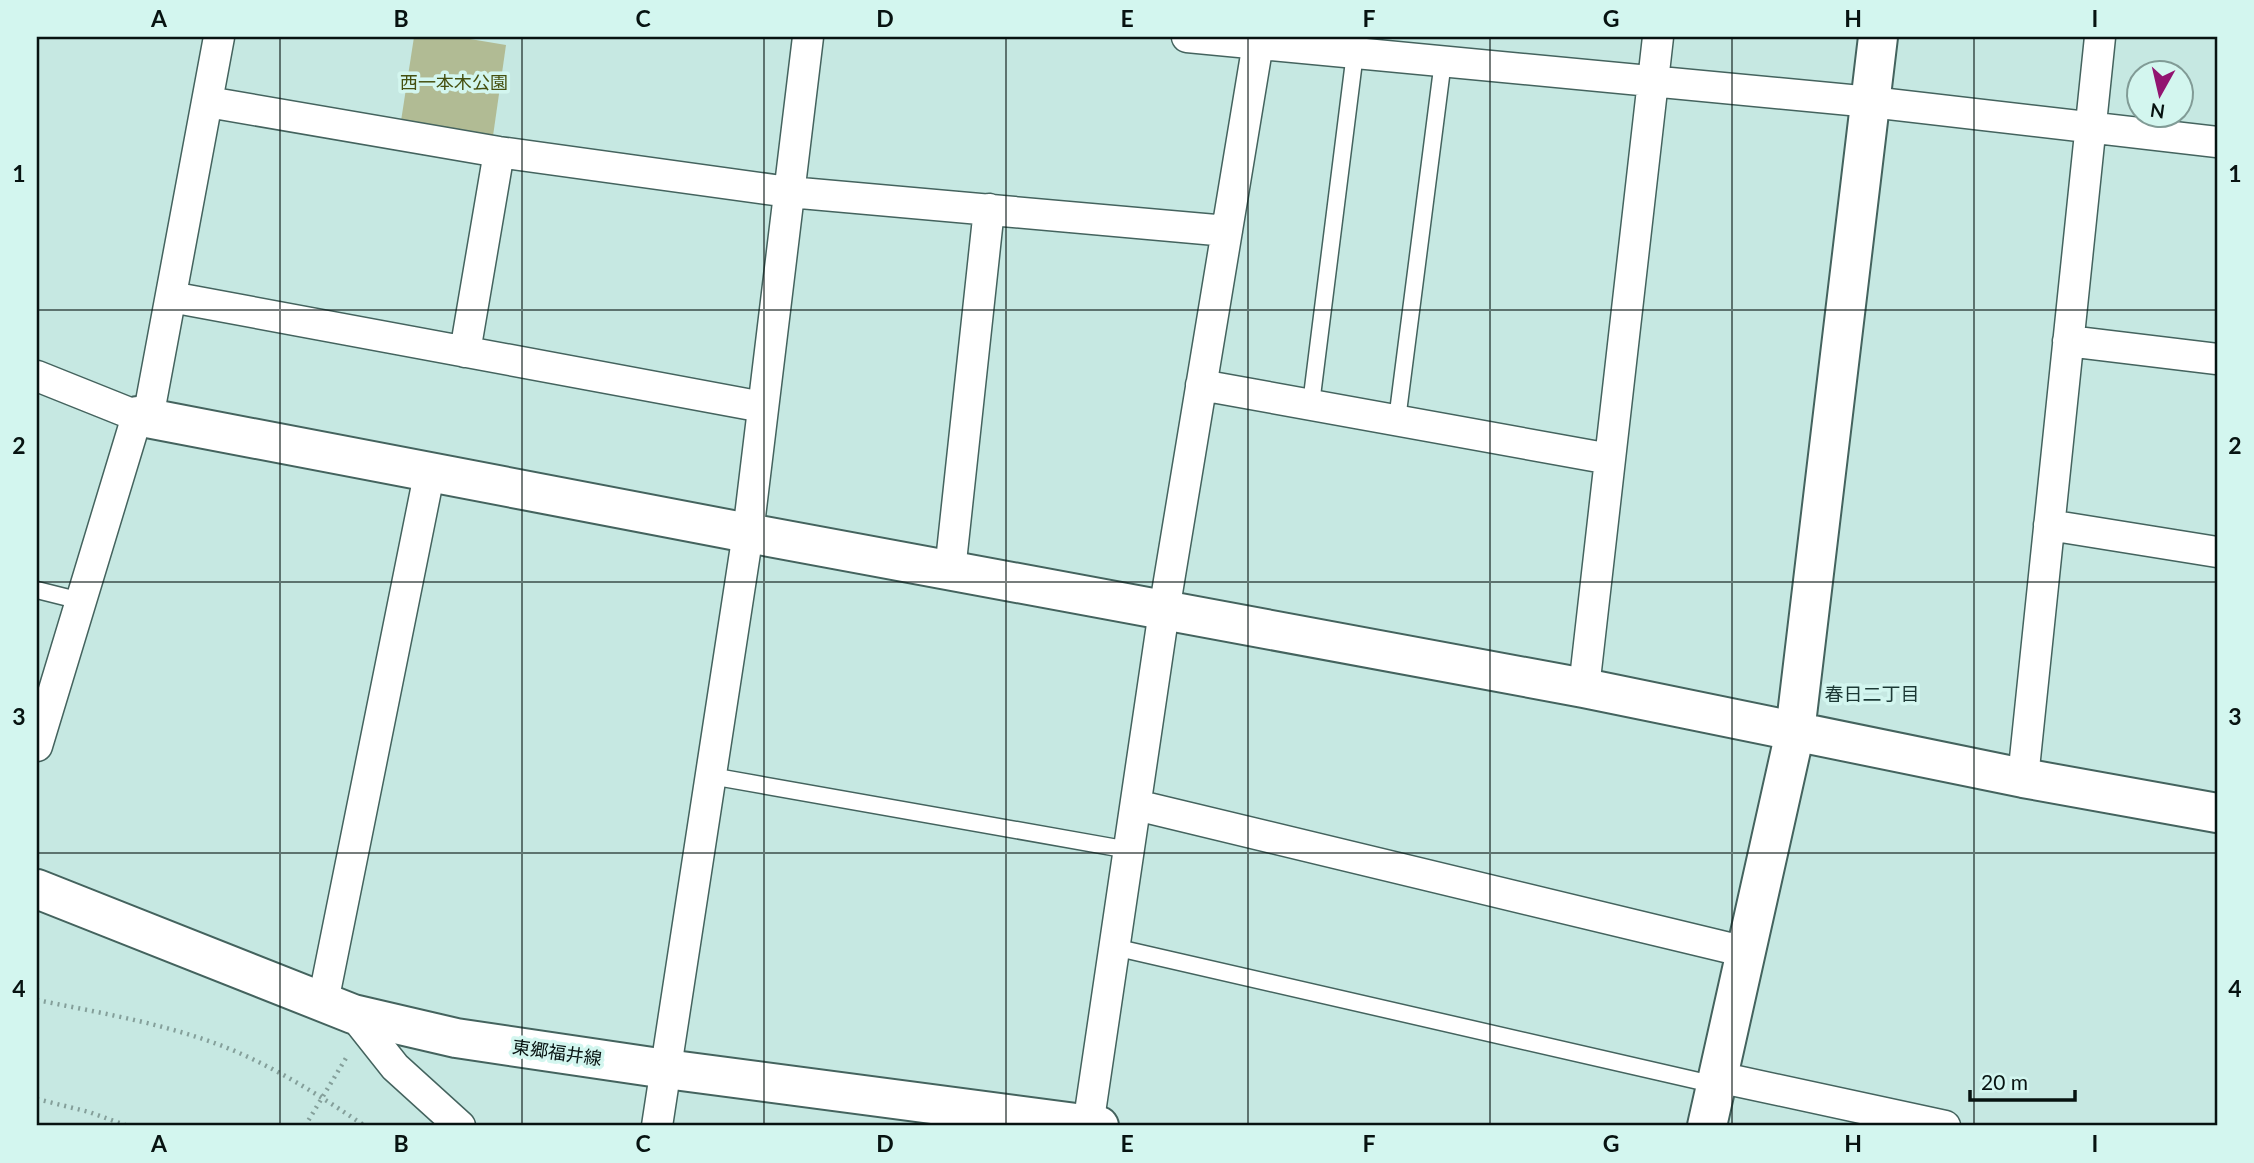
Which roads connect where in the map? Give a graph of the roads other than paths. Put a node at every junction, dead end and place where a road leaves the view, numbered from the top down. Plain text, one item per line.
1 (219, 37) edge
2 (808, 37) edge
3 (1187, 37) edge
4 (1658, 37) edge
5 (1878, 37) edge
6 (2100, 37) edge
7 (1258, 40) edge
8 (1355, 52) junction
9 (1443, 61) junction
10 (1653, 82) junction
11 (208, 102) junction
12 (1871, 102) junction
13 (2090, 128) junction
14 (2217, 142) edge
15 (499, 152) junction
16 (789, 191) junction
17 (989, 209) junction
18 (1227, 231) junction
19 (171, 297) junction
20 (2068, 341) junction
21 (465, 352) junction
22 (2217, 359) edge
23 (37, 376) edge
24 (1201, 385) junction
25 (1311, 404) junction
26 (763, 408) junction
27 (143, 417) junction
28 (1397, 420) junction
29 (1610, 459) junction
30 (430, 470) junction
31 (2049, 525) junction
32 (748, 533) junction
33 (2217, 552) edge
34 (950, 571) junction
35 (37, 590) edge
36 (81, 601) junction
37 (1164, 611) junction
38 (1584, 688) junction
39 (1795, 733) junction
40 (37, 746) edge
41 (711, 776) junction
42 (2023, 778) junction
43 (1136, 804) junction
44 (2217, 813) edge
45 (1129, 850) junction
46 (37, 889) edge
47 (1114, 947) junction
48 (1746, 952) junction
49 (338, 1008) junction
50 (666, 1069) junction
51 (1717, 1081) junction
52 (1092, 1125) edge
53 (460, 1126) edge
54 (657, 1126) edge
55 (1707, 1126) edge
56 (1945, 1126) edge

1 - 11 street
2 - 16 street
3 - 7 street
4 - 10 street
5 - 12 street
6 - 13 street
7 - 8 street
7 - 18 street
8 - 9 street
8 - 25 lane
9 - 10 street
9 - 28 lane
10 - 12 street
10 - 29 street
11 - 15 street
11 - 19 street
12 - 13 street
12 - 39 street
13 - 14 street
13 - 20 street
15 - 16 street
15 - 21 street
16 - 17 street
16 - 26 street
17 - 18 street
17 - 34 street
18 - 24 street
19 - 21 street
19 - 27 street
20 - 22 street
20 - 31 street
21 - 26 street
23 - 27 street
24 - 25 street
24 - 37 street
25 - 28 street
26 - 32 street
27 - 30 street
27 - 36 street
28 - 29 street
29 - 38 street
30 - 32 street
30 - 49 street
31 - 33 street
31 - 42 street
32 - 34 street
32 - 41 street
34 - 37 street
35 - 36 lane
36 - 40 street
37 - 38 street
37 - 43 street
38 - 39 street
39 - 42 street
39 - 48 street
41 - 45 lane
41 - 50 street
42 - 44 street
43 - 45 street
43 - 48 street
45 - 47 street
46 - 49 street, 東郷福井線
47 - 51 lane
47 - 52 street
48 - 51 street
49 - 50 street, 東郷福井線
49 - 53 street
50 - 52 street, 東郷福井線
50 - 54 street
51 - 55 street
51 - 56 street

